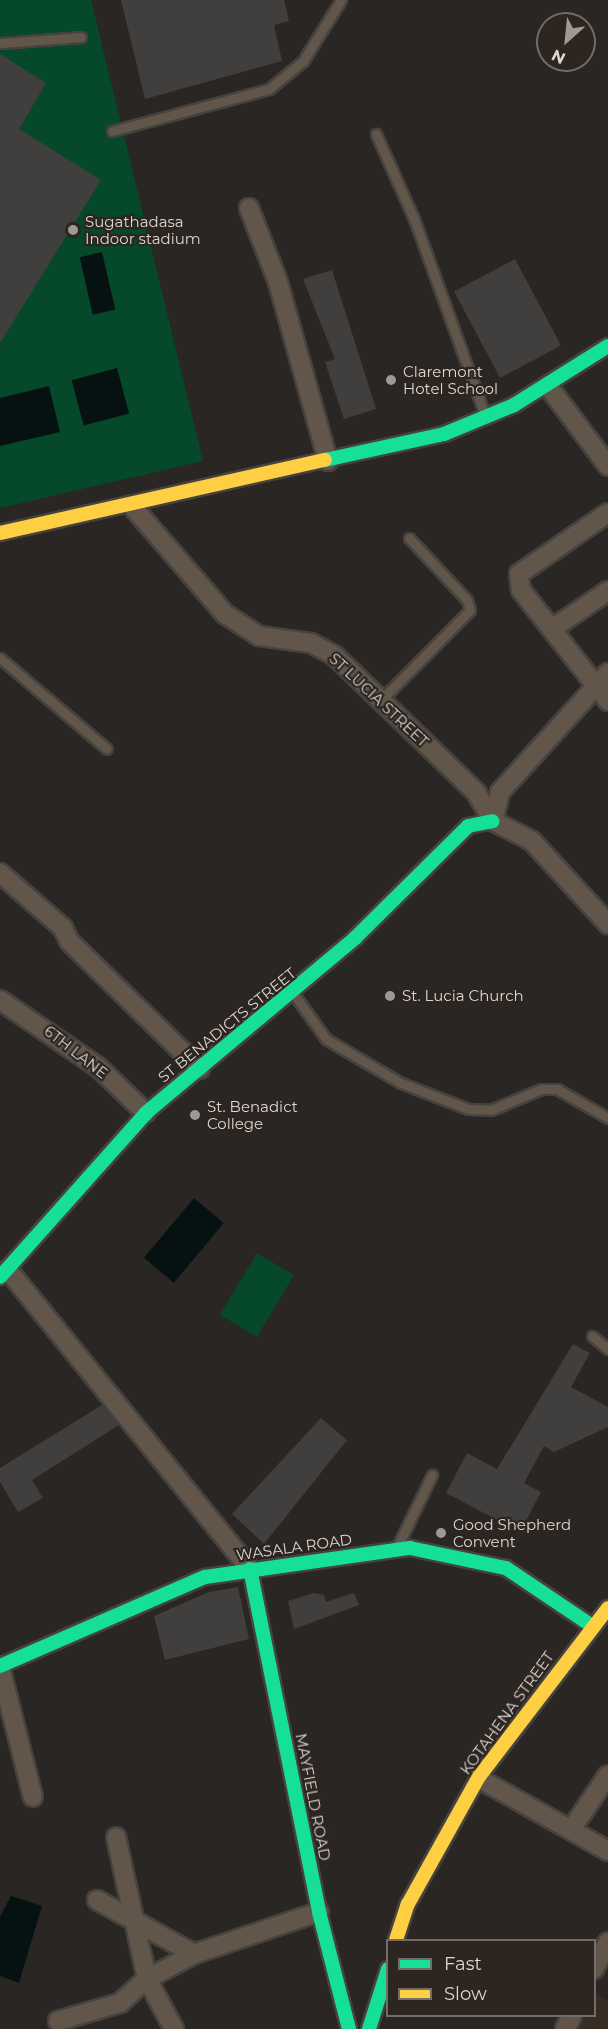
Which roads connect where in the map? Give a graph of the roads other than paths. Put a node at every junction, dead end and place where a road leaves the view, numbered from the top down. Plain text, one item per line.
1 (341, 0) edge
2 (81, 38) dead end
3 (0, 44) edge
4 (112, 130) dead end
5 (376, 134) dead end
6 (249, 208) dead end
7 (608, 346) edge
8 (548, 386) junction
9 (486, 417) junction
10 (328, 461) junction
11 (608, 466) edge
12 (132, 506) junction
13 (608, 513) edge
14 (0, 532) edge
15 (410, 538) dead end
16 (608, 591) edge
17 (552, 629) junction
18 (0, 658) edge
19 (601, 678) edge
20 (380, 700) junction
21 (608, 701) edge
22 (107, 749) dead end
23 (493, 821) junction
24 (0, 873) edge
25 (608, 924) edge
26 (293, 993) junction
27 (0, 1000) edge
28 (200, 1069) junction
29 (146, 1113) junction
30 (608, 1118) edge
31 (4, 1273) edge
32 (592, 1336) dead end
33 (608, 1349) edge
34 (432, 1475) dead end
35 (396, 1550) junction
36 (250, 1569) junction
37 (608, 1608) edge
38 (592, 1626) junction
39 (0, 1666) edge
40 (608, 1776) edge
41 (478, 1778) junction
42 (33, 1797) dead end
43 (571, 1830) junction
44 (116, 1837) dead end
45 (608, 1851) edge
46 (97, 1900) dead end
47 (319, 1912) junction
48 (135, 1918) junction
49 (397, 1939) edge
50 (608, 1942) edge
51 (194, 1954) junction
52 (596, 1966) edge
53 (386, 1972) edge
54 (147, 1979) junction
55 (58, 2021) dead end
56 (174, 2029) edge
57 (349, 2029) edge
58 (369, 2029) edge

1 - 4 lane
2 - 3 lane
5 - 9 lane
6 - 10 street
7 - 8 street
8 - 9 street
8 - 11 street
9 - 10 street
10 - 12 street
12 - 14 street
12 - 20 street, ST LUCIA STREET
13 - 17 street
15 - 20 lane
16 - 17 street
17 - 19 street
18 - 22 lane
19 - 21 street
19 - 23 street
20 - 23 street, ST LUCIA STREET
23 - 25 street
23 - 26 street, ST BENADICTS STREET
24 - 28 street
26 - 28 street, ST BENADICTS STREET
26 - 30 lane
27 - 29 street, 6TH LANE
28 - 29 street, ST BENADICTS STREET
29 - 31 street, ST BENADICTS STREET
31 - 36 street
32 - 33 lane
34 - 35 lane
35 - 36 street, WASALA ROAD
35 - 38 street, WASALA ROAD
36 - 39 street, WASALA ROAD
36 - 47 street, MAYFIELD ROAD
37 - 38 street, KOTAHENA STREET
38 - 41 street, KOTAHENA STREET
39 - 42 street
40 - 43 street
41 - 43 street
41 - 49 street, KOTAHENA STREET
43 - 45 street
44 - 48 street
46 - 48 street
47 - 51 street
47 - 57 street, MAYFIELD ROAD
48 - 51 street
48 - 54 street
50 - 52 street
51 - 54 street
53 - 58 street
54 - 55 street
54 - 56 street

